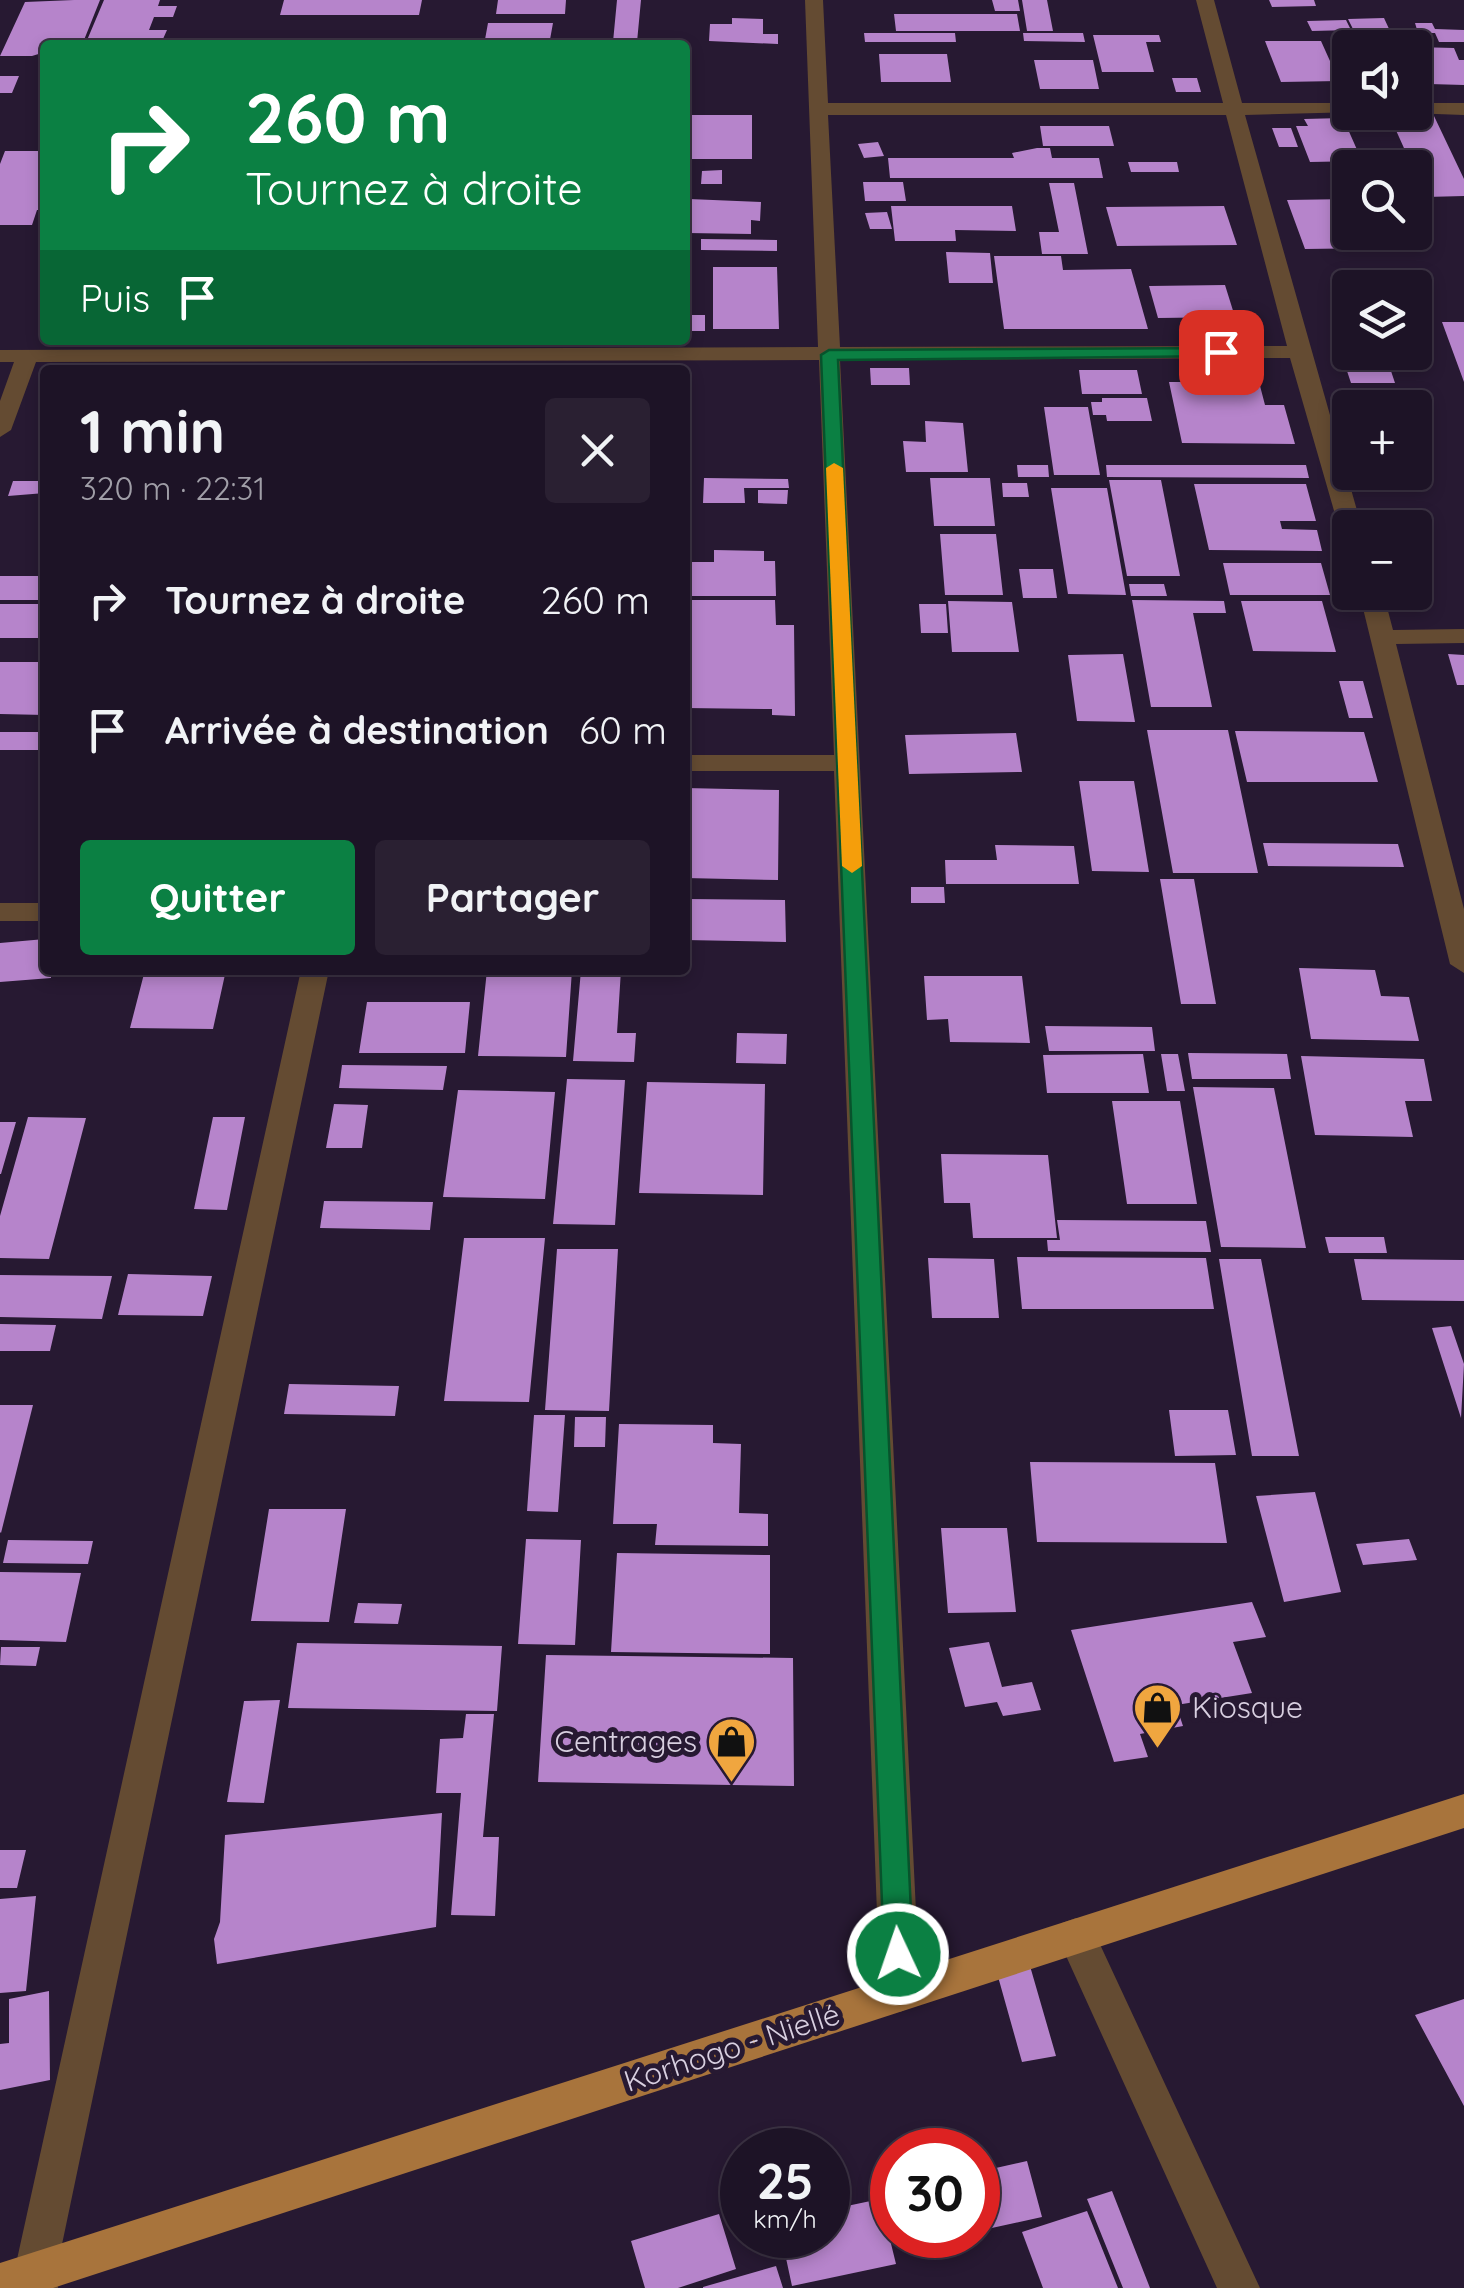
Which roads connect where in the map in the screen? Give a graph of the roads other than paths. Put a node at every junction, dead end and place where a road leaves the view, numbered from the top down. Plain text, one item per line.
1 (814, 0) edge
2 (1205, 0) edge
3 (1234, 108) junction
4 (1332, 108) edge
5 (1432, 108) edge
6 (1464, 108) edge
7 (816, 109) junction
8 (1299, 352) junction
9 (829, 355) junction
10 (0, 356) edge
11 (28, 356) junction
12 (421, 364) edge
13 (0, 430) edge
14 (1346, 510) edge
15 (1376, 610) edge
16 (1464, 636) edge
17 (1384, 637) junction
18 (690, 763) edge
19 (847, 763) junction
20 (0, 912) edge
21 (40, 912) edge
22 (1464, 964) edge
23 (315, 975) edge
24 (1464, 1812) edge
25 (1076, 1936) junction
26 (900, 1993) junction
27 (24, 2282) edge
28 (1238, 2288) edge

1 - 7 street
2 - 3 street
3 - 4 street
3 - 7 street
3 - 8 street
5 - 6 street
7 - 9 street
8 - 9 street
8 - 14 street
9 - 12 street
9 - 19 street
10 - 11 street
11 - 12 street
11 - 13 street
15 - 17 street
16 - 17 street
17 - 22 street
18 - 19 street
19 - 26 street
20 - 21 street
23 - 27 street
24 - 25 main road, Korhogo - Niellé
25 - 26 main road, Korhogo - Niellé
25 - 28 street
26 - 27 main road, Korhogo - Niellé

